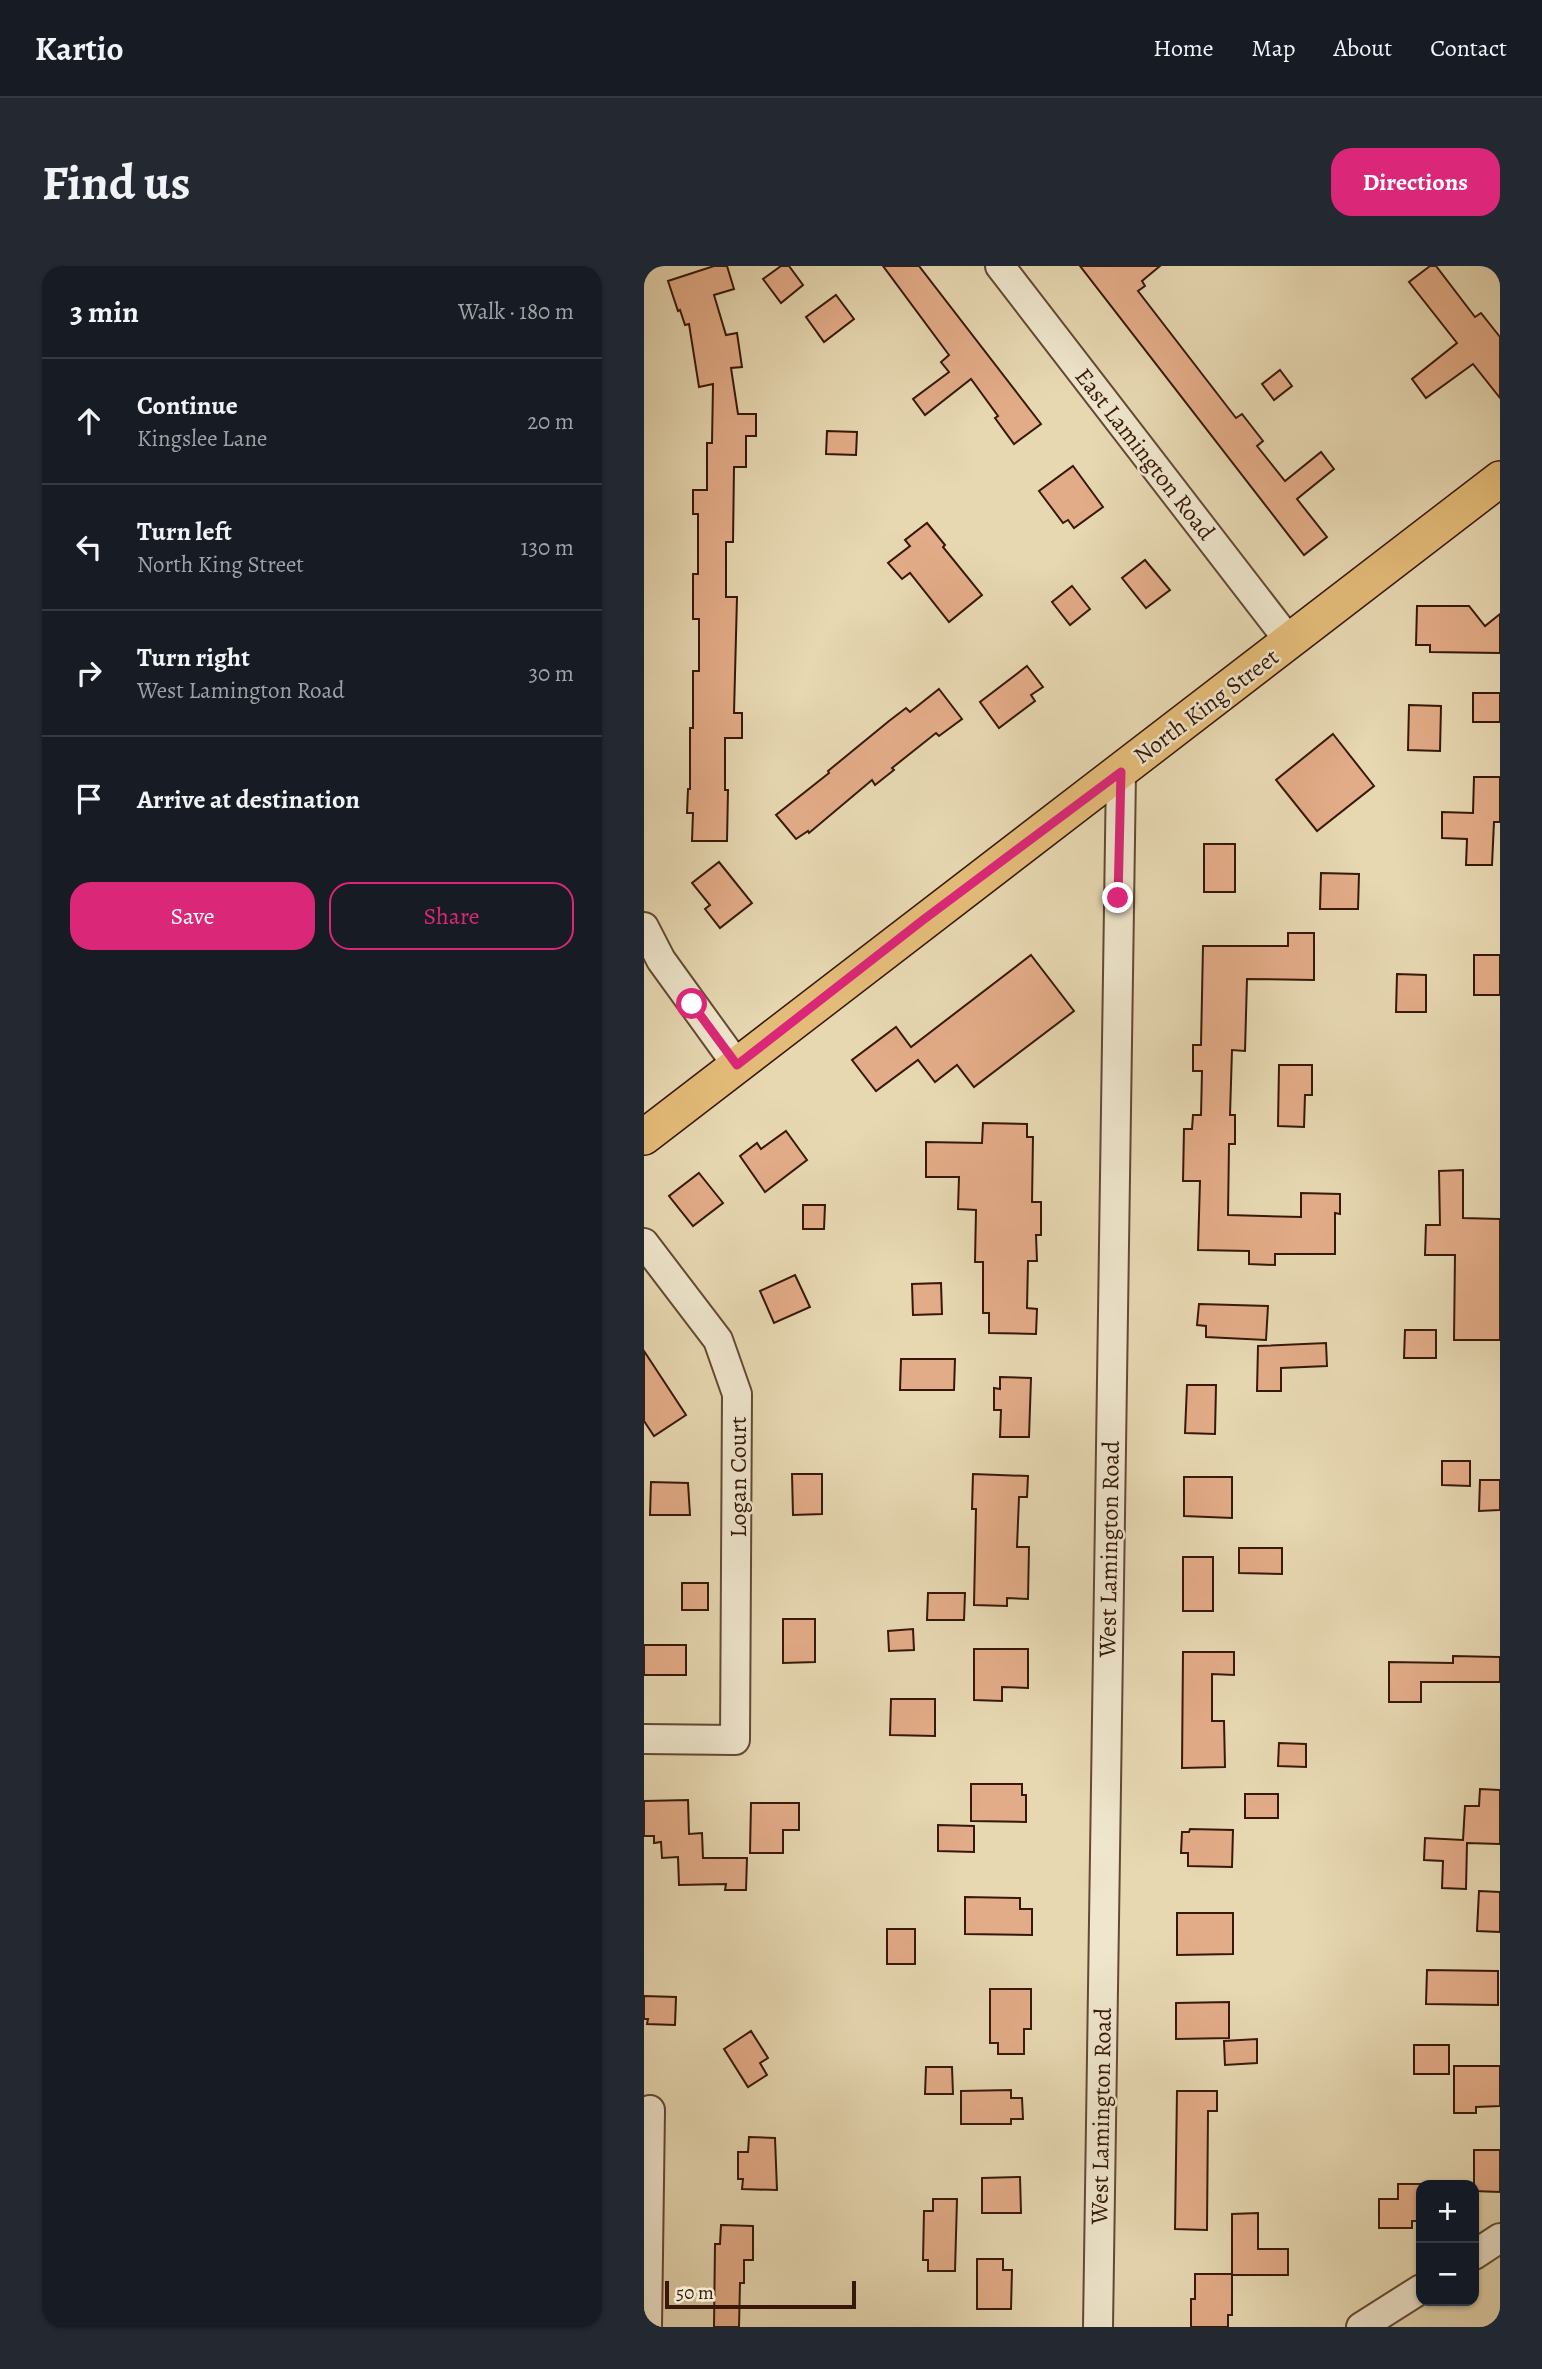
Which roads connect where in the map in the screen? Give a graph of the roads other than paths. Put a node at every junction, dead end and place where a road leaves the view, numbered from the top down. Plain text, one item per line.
1 (1000, 266) edge
2 (1500, 479) edge
3 (1290, 642) junction
4 (1121, 772) junction
5 (644, 927) edge
6 (737, 1065) junction
7 (644, 1137) edge
8 (644, 1243) edge
9 (644, 1739) edge
10 (650, 2110) dead end
11 (1500, 2238) edge
12 (1479, 2252) edge
13 (1416, 2292) edge
14 (647, 2327) edge
15 (1098, 2327) edge
16 (1361, 2327) edge

1 - 3 street, East Lamington Road
2 - 3 main road, North King Street
3 - 4 main road, North King Street
4 - 6 main road, North King Street
4 - 15 street, West Lamington Road
5 - 6 street
6 - 7 main road, North King Street
8 - 9 street, Logan Court
10 - 14 street
11 - 12 street
13 - 16 street

